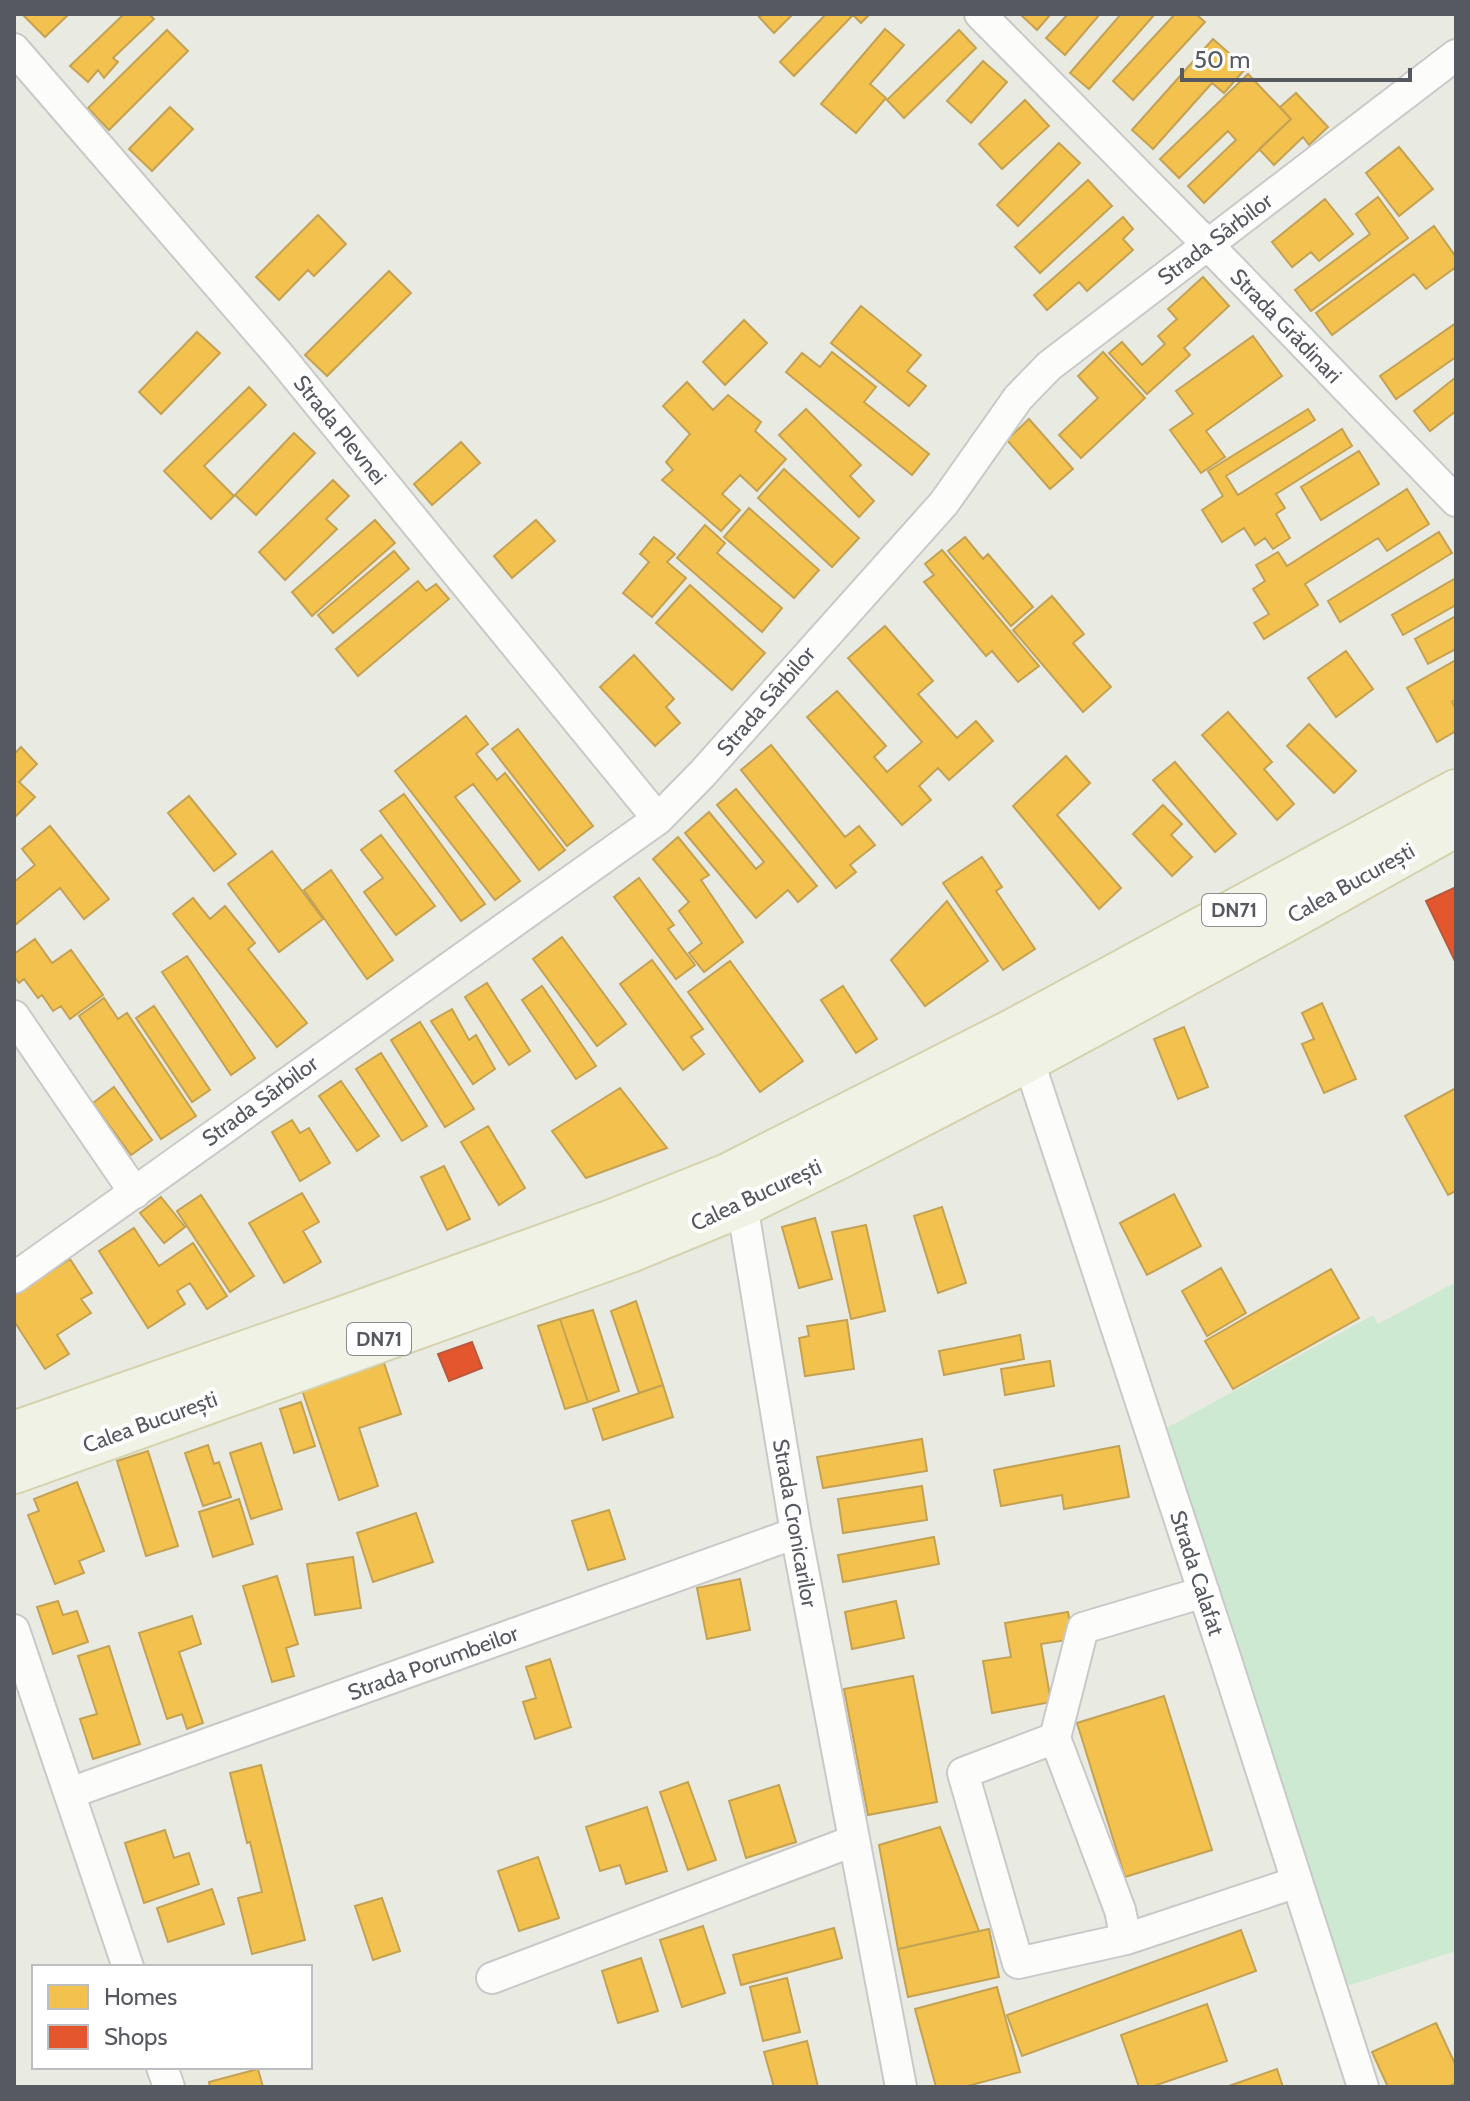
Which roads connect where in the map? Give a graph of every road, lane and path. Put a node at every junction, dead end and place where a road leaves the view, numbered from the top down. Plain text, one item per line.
1 (980, 14) edge
2 (14, 49) edge
3 (1456, 55) edge
4 (1208, 245) junction
5 (1456, 501) edge
6 (1456, 792) edge
7 (658, 819) junction
8 (1456, 824) edge
9 (14, 1016) edge
10 (1021, 1045) junction
11 (735, 1190) junction
12 (135, 1193) junction
13 (14, 1278) edge
14 (14, 1434) edge
15 (14, 1471) edge
16 (796, 1533) junction
17 (1204, 1592) junction
18 (14, 1630) edge
19 (1055, 1738) junction
20 (70, 1793) junction
21 (853, 1841) junction
22 (1297, 1882) junction
23 (1126, 1939) junction
24 (127, 1965) edge
25 (492, 1978) dead end
26 (901, 2087) edge
27 (1363, 2087) edge

1 - 4 street, Strada Grădinari
2 - 7 street, Strada Plevnei
3 - 4 street, Strada Sârbilor
4 - 5 street, Strada Grădinari
4 - 7 street, Strada Sârbilor
6 - 10 main road, Calea București / DN71
7 - 12 street, Strada Sârbilor
8 - 10 main road, Calea București / DN71
9 - 12 street
10 - 11 main road, Calea București / DN71
10 - 17 street, Strada Calafat
11 - 14 main road, Calea București / DN71
11 - 15 main road, Calea București / DN71
11 - 16 street, Strada Cronicarilor
12 - 13 street, Strada Sârbilor
16 - 20 street, Strada Porumbeilor
16 - 21 street, Strada Cronicarilor
17 - 19 street
17 - 22 street, Strada Calafat
18 - 20 street
19 - 23 street
19 - 23 street
20 - 24 street
21 - 25 street
21 - 26 street, Strada Cronicarilor
22 - 23 street
22 - 27 street, Strada Calafat

